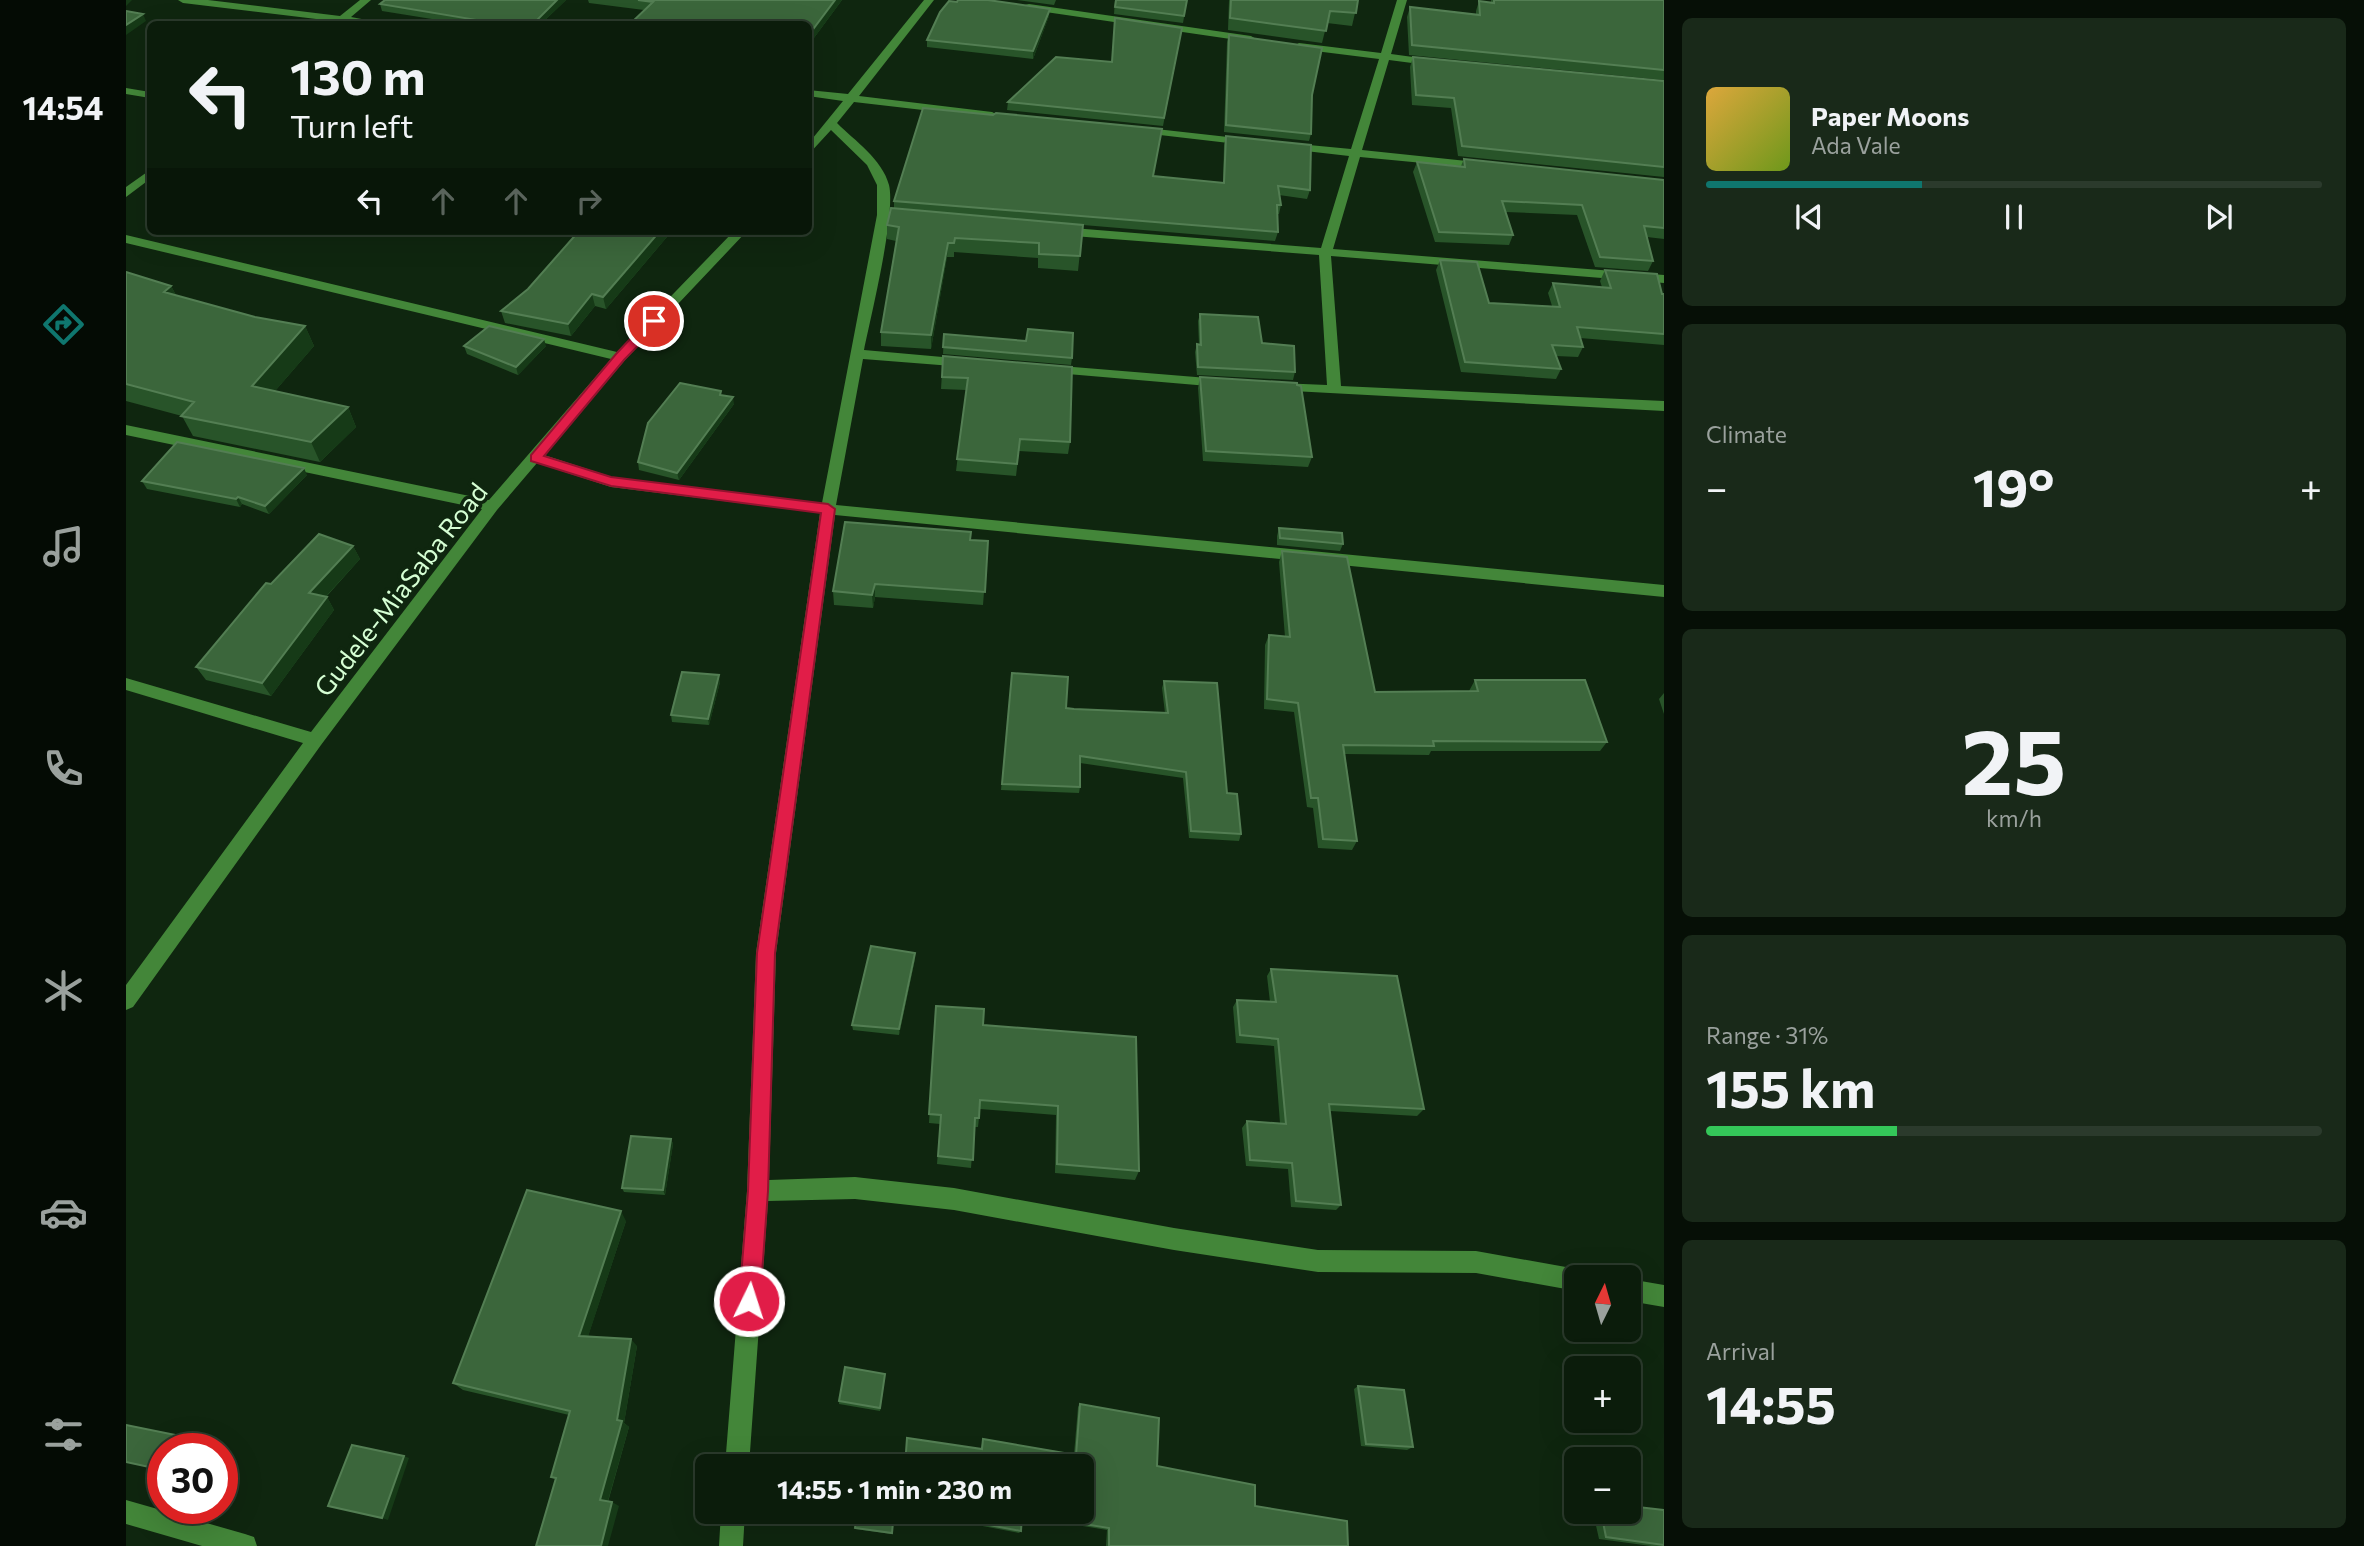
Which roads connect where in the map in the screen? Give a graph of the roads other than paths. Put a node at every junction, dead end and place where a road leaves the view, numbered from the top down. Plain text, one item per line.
1 (183, 0) edge
2 (366, 0) edge
3 (913, 0) edge
4 (1402, 0) edge
5 (928, 1) edge
6 (1017, 6) edge
7 (332, 21) edge
8 (340, 21) edge
9 (1261, 41) edge
10 (1288, 45) edge
11 (1383, 58) junction
12 (1450, 65) edge
13 (126, 91) edge
14 (147, 94) edge
15 (812, 94) edge
16 (850, 100) junction
17 (1001, 116) edge
18 (831, 124) junction
19 (1124, 129) edge
20 (1261, 143) edge
21 (1274, 145) edge
22 (812, 147) edge
23 (1356, 153) junction
24 (1503, 168) edge
25 (147, 176) edge
26 (126, 193) edge
27 (1049, 230) edge
28 (737, 235) edge
29 (126, 239) edge
30 (1325, 254) junction
31 (1664, 279) edge
32 (857, 354) junction
33 (620, 357) junction
34 (980, 364) edge
35 (1035, 368) edge
36 (1238, 384) edge
37 (1265, 386) edge
38 (1334, 390) junction
39 (1664, 406) edge
40 (126, 430) edge
41 (536, 458) junction
42 (492, 506) junction
43 (828, 509) junction
44 (1664, 591) edge
45 (126, 684) edge
46 (315, 740) junction
47 (126, 1001) edge
48 (758, 1191) junction
49 (1564, 1278) edge
50 (1642, 1292) edge
51 (1664, 1296) edge
52 (738, 1454) edge
53 (126, 1513) edge
54 (732, 1524) edge
55 (245, 1546) edge
56 (731, 1546) edge

1 - 7 street
2 - 8 street
3 - 5 street
4 - 11 street
5 - 16 street
6 - 9 street
10 - 11 street
11 - 12 street
11 - 23 street
13 - 14 street
15 - 16 street
16 - 17 street
16 - 18 street
18 - 22 street
18 - 32 street
19 - 20 street
21 - 23 street
23 - 24 street
23 - 30 street
25 - 26 street
27 - 30 street
28 - 33 street, Gudele-MiaSaba Road
29 - 33 street
30 - 31 street
30 - 38 street
32 - 34 street
32 - 43 street
33 - 41 street, Gudele-MiaSaba Road
35 - 36 street
37 - 38 street
38 - 39 street
40 - 42 street
41 - 42 street, Gudele-MiaSaba Road
41 - 43 street
42 - 46 street, Gudele-MiaSaba Road
43 - 44 street
43 - 48 street
45 - 46 street
46 - 47 street, Gudele-MiaSaba Road
48 - 49 street
48 - 52 street
50 - 51 street
53 - 55 street
54 - 56 street

